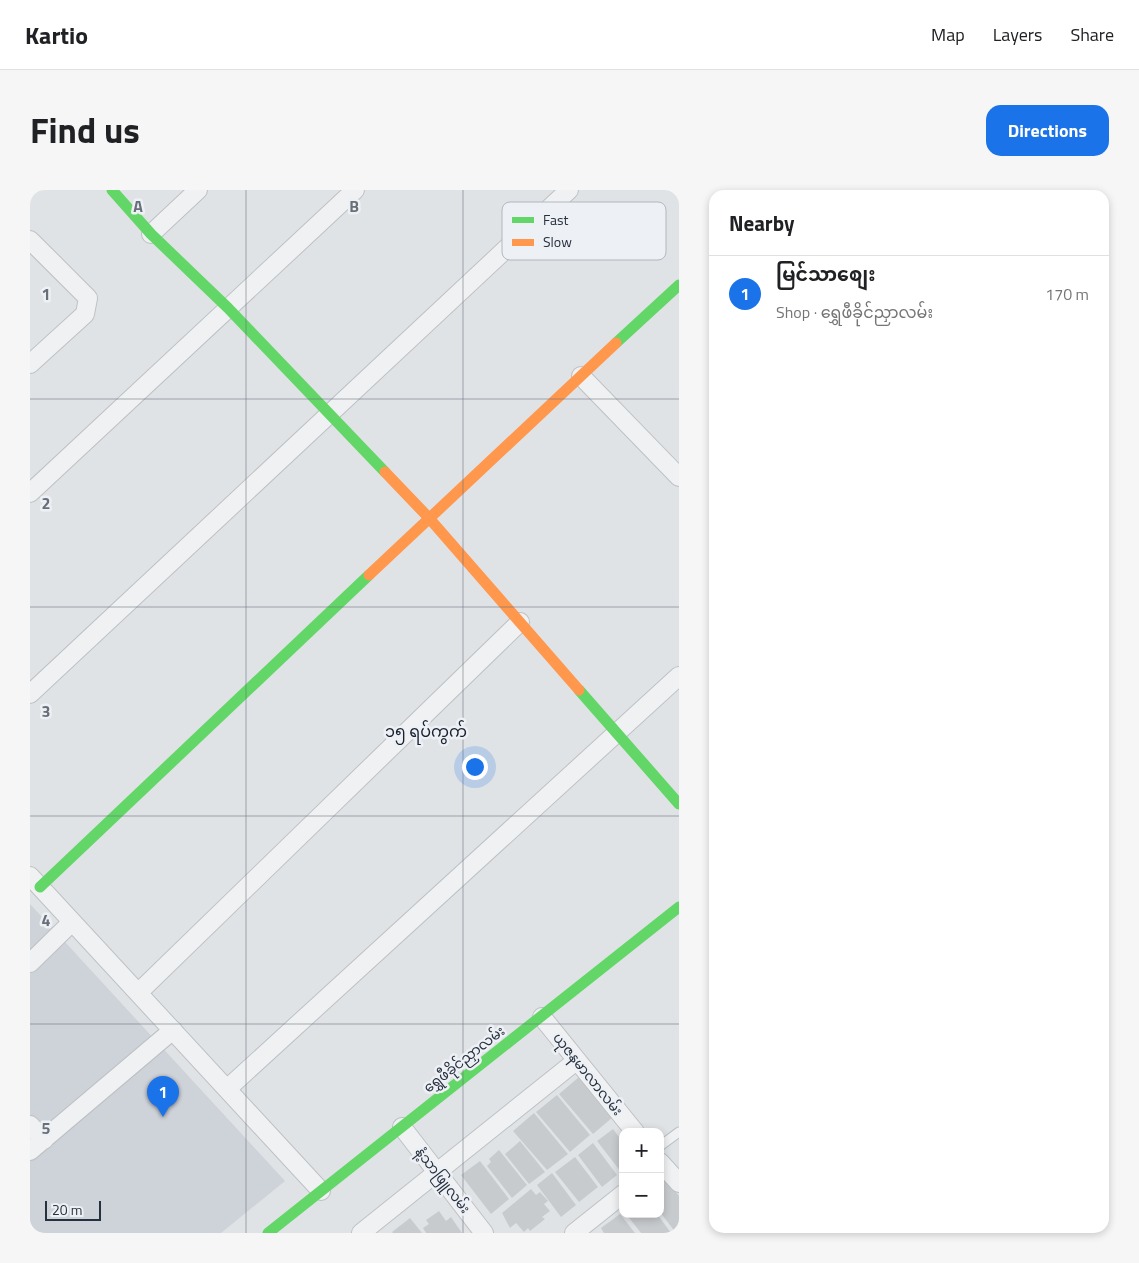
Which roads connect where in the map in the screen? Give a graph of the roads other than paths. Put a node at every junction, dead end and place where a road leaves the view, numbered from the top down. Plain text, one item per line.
1 (112, 190) edge
2 (198, 190) edge
3 (354, 190) edge
4 (569, 190) edge
5 (556, 202) edge
6 (151, 234) junction
7 (30, 240) edge
8 (502, 253) edge
9 (679, 285) edge
10 (228, 308) junction
11 (30, 364) edge
12 (581, 376) junction
13 (329, 414) junction
14 (678, 474) edge
15 (30, 493) edge
16 (429, 518) junction
17 (520, 622) junction
18 (679, 676) edge
19 (30, 694) edge
20 (617, 733) junction
21 (679, 804) edge
22 (35, 882) edge
23 (679, 907) edge
24 (72, 922) junction
25 (30, 963) edge
26 (138, 993) junction
27 (542, 1017) junction
28 (173, 1030) junction
29 (576, 1061) junction
30 (227, 1089) junction
31 (30, 1125) edge
32 (402, 1127) junction
33 (632, 1128) edge
34 (679, 1132) edge
35 (44, 1140) junction
36 (664, 1143) edge
37 (30, 1151) edge
38 (664, 1166) edge
39 (436, 1172) junction
40 (679, 1184) edge
41 (321, 1191) junction
42 (619, 1197) edge
43 (268, 1233) edge
44 (361, 1233) edge
45 (484, 1233) edge
46 (574, 1233) edge

1 - 6 street
2 - 6 street
3 - 10 street
4 - 5 street
6 - 10 street
7 - 11 street
8 - 13 street
9 - 12 street
10 - 13 street
10 - 15 street
12 - 14 street
12 - 16 street
13 - 16 street
13 - 19 street
16 - 17 street
16 - 22 street
17 - 20 street
17 - 26 street
18 - 20 street
20 - 21 street
20 - 30 street
22 - 24 street
23 - 27 street, ရွှေဖီခိုင်ညှာလမ်း
24 - 25 street
24 - 26 street
26 - 28 street
27 - 29 street, ယုဇနမာလာလမ်း
27 - 32 street, ရွှေဖီခိုင်ညှာလမ်း
28 - 30 street
28 - 35 street
29 - 33 street, ယုဇနမာလာလမ်း
29 - 39 street
30 - 41 street
31 - 35 street
32 - 39 street, နံ့သာဖြူလမ်း
32 - 41 street, ရွှေဖီခိုင်ညှာလမ်း
34 - 36 lane
35 - 37 street
38 - 40 street
39 - 44 street
39 - 45 street, နံ့သာဖြူလမ်း
41 - 43 street, ရွှေဖီခိုင်ညှာလမ်း
42 - 46 street

